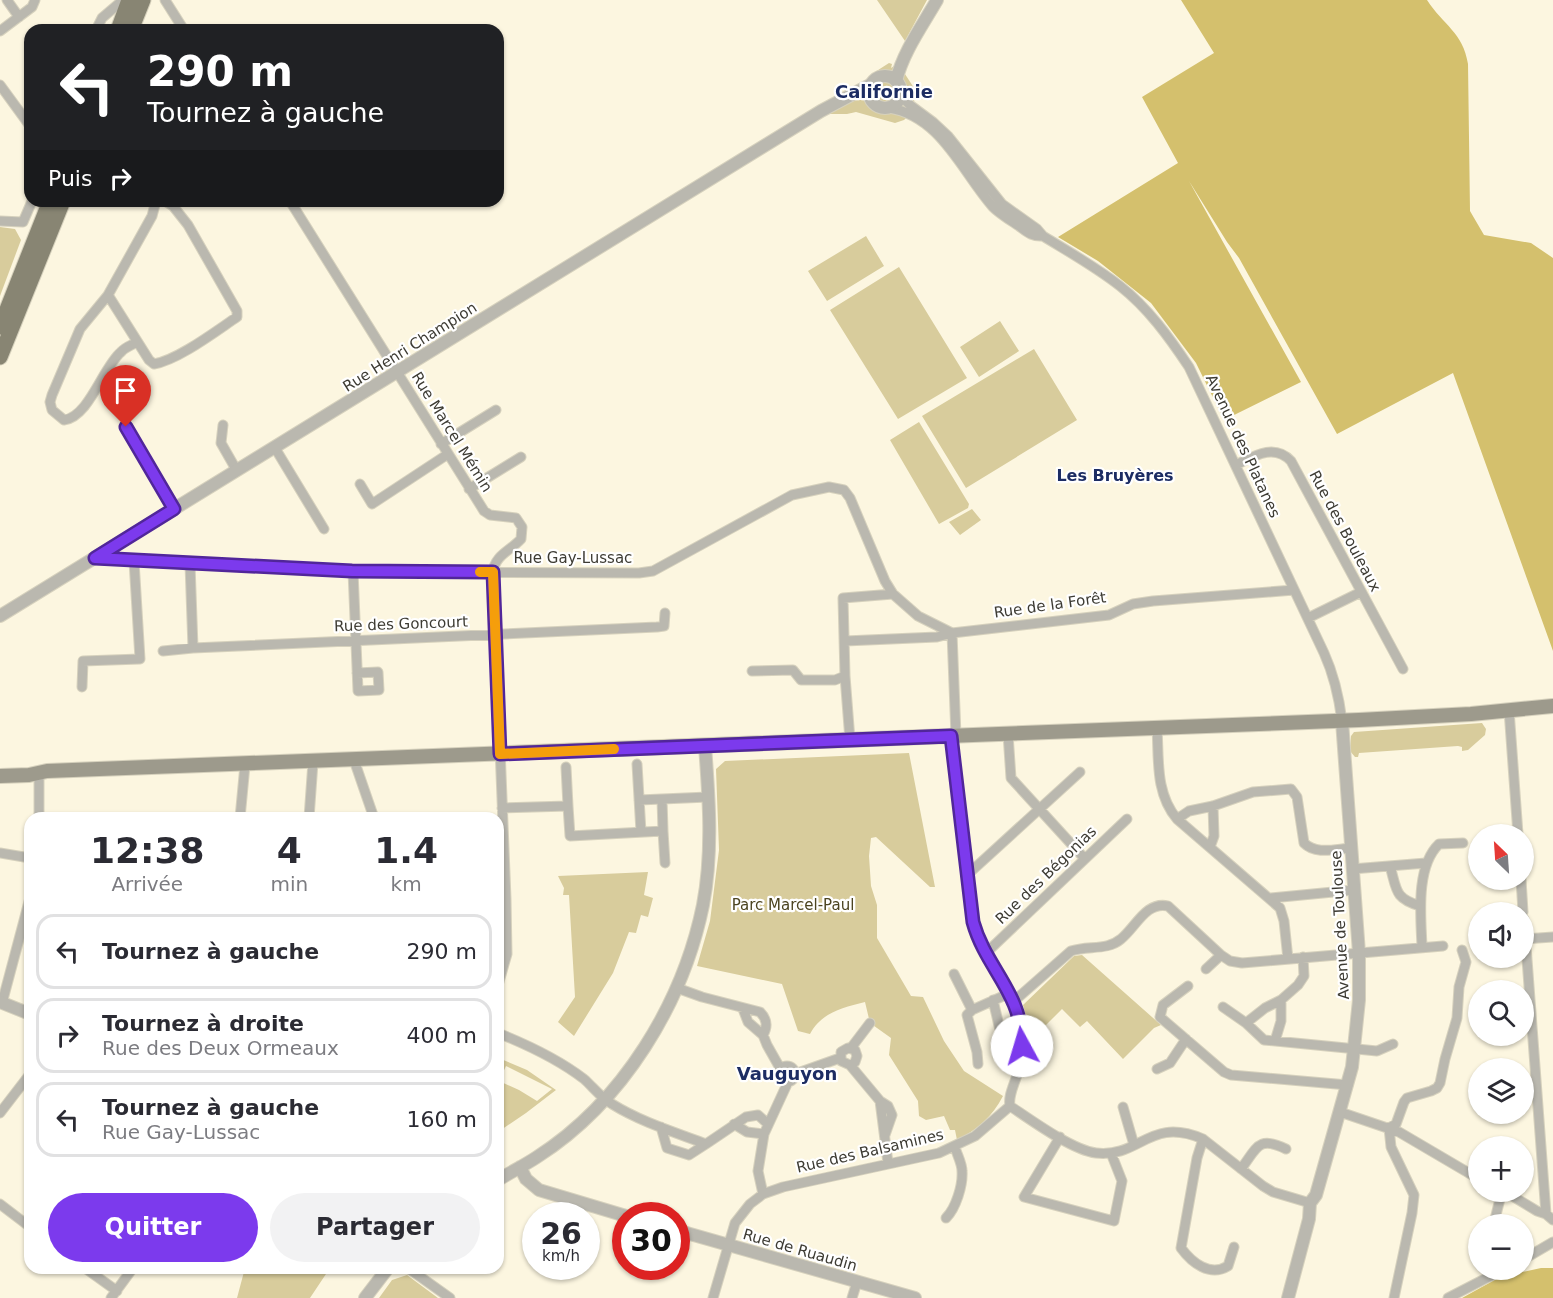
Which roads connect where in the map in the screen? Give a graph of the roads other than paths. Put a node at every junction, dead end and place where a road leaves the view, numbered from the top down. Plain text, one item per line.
1 (7, 0) edge
2 (35, 0) edge
3 (123, 0) edge
4 (129, 0) edge
5 (142, 0) edge
6 (165, 0) edge
7 (937, 0) edge
8 (19, 17) junction
9 (99, 24) edge
10 (120, 24) edge
11 (133, 24) edge
12 (180, 24) edge
13 (0, 31) edge
14 (907, 51) junction
15 (883, 76) junction
16 (0, 85) edge
17 (870, 85) junction
18 (899, 87) junction
19 (871, 101) junction
20 (836, 103) junction
21 (889, 108) junction
22 (24, 118) edge
23 (29, 207) edge
24 (48, 207) edge
25 (61, 207) edge
26 (154, 207) edge
27 (174, 207) edge
28 (294, 207) edge
29 (0, 220) edge
30 (23, 222) junction
31 (1043, 236) junction
32 (34, 241) junction
33 (108, 295) junction
34 (0, 327) edge
35 (137, 342) junction
36 (0, 357) edge
37 (398, 373) junction
38 (496, 410) dead end
39 (222, 425) dead end
40 (126, 427) dead end
41 (441, 444) junction
42 (275, 448) junction
43 (448, 454) junction
44 (521, 457) dead end
45 (1236, 465) junction
46 (237, 471) junction
47 (360, 484) dead end
48 (470, 489) junction
49 (174, 509) junction
50 (324, 529) dead end
51 (95, 558) junction
52 (134, 561) junction
53 (190, 564) junction
54 (352, 571) junction
55 (493, 572) junction
56 (1294, 590) junction
57 (1361, 592) junction
58 (893, 594) junction
59 (665, 613) dead end
60 (0, 616) edge
61 (1308, 618) junction
62 (952, 633) junction
63 (495, 635) junction
64 (356, 640) junction
65 (845, 641) junction
66 (193, 648) junction
67 (163, 651) dead end
68 (1403, 669) dead end
69 (752, 672) dead end
70 (357, 673) dead end
71 (845, 676) junction
72 (82, 687) dead end
73 (1553, 706) edge
74 (1509, 710) junction
75 (1342, 721) junction
76 (1157, 728) junction
77 (1008, 734) junction
78 (953, 736) junction
79 (850, 740) junction
80 (705, 746) junction
81 (500, 754) junction
82 (354, 760) junction
83 (312, 762) junction
84 (637, 764) dead end
85 (245, 765) junction
86 (566, 766) dead end
87 (0, 769) edge
88 (39, 772) junction
89 (1080, 772) dead end
90 (0, 776) edge
91 (708, 797) junction
92 (662, 799) junction
93 (639, 800) junction
94 (568, 806) junction
95 (1213, 806) junction
96 (502, 808) junction
97 (1039, 810) junction
98 (39, 812) edge
99 (241, 812) edge
100 (309, 812) edge
101 (372, 812) edge
102 (502, 812) edge
103 (1127, 819) dead end
104 (1177, 819) junction
105 (1517, 824) edge
106 (663, 831) junction
107 (641, 832) junction
108 (1464, 843) dead end
109 (1210, 847) junction
110 (1351, 848) junction
111 (0, 852) edge
112 (24, 857) edge
113 (1084, 859) junction
114 (665, 863) dead end
115 (1426, 863) junction
116 (1390, 866) junction
117 (1352, 869) junction
118 (966, 876) junction
119 (1354, 890) junction
120 (1271, 898) junction
121 (504, 904) edge
122 (1420, 906) junction
123 (24, 920) edge
124 (1553, 937) edge
125 (1534, 938) edge
126 (1443, 946) dead end
127 (1422, 947) junction
128 (1462, 950) dead end
129 (986, 953) junction
130 (1359, 953) junction
131 (1221, 955) junction
132 (1303, 957) junction
133 (1288, 959) junction
134 (504, 960) edge
135 (1528, 968) edge
136 (1206, 969) dead end
137 (954, 974) dead end
138 (1188, 987) dead end
139 (677, 988) junction
140 (1012, 997) junction
141 (993, 1000) junction
142 (1281, 1000) junction
143 (1, 1002) edge
144 (1223, 1007) dead end
145 (743, 1009) junction
146 (972, 1010) junction
147 (24, 1012) edge
148 (870, 1023) dead end
149 (1246, 1023) junction
150 (763, 1035) junction
151 (504, 1036) edge
152 (1185, 1039) junction
153 (1275, 1041) junction
154 (1394, 1044) dead end
155 (851, 1048) junction
156 (1355, 1048) junction
157 (840, 1058) junction
158 (1002, 1062) dead end
159 (978, 1064) dead end
160 (850, 1065) junction
161 (1157, 1069) dead end
162 (791, 1078) junction
163 (24, 1082) edge
164 (1348, 1085) junction
165 (605, 1099) junction
166 (1010, 1106) junction
167 (1123, 1107) dead end
168 (1340, 1112) junction
169 (0, 1113) edge
170 (734, 1124) junction
171 (768, 1124) junction
172 (661, 1127) junction
173 (1389, 1128) junction
174 (764, 1134) junction
175 (1060, 1137) junction
176 (1203, 1139) junction
177 (706, 1144) junction
178 (1134, 1145) junction
179 (955, 1147) junction
180 (1286, 1149) dead end
181 (1111, 1153) junction
182 (888, 1163) junction
183 (520, 1167) junction
184 (1240, 1169) junction
185 (1468, 1172) edge
186 (504, 1176) edge
187 (763, 1194) junction
188 (1522, 1202) edge
189 (1310, 1203) junction
190 (0, 1204) edge
191 (612, 1212) edge
192 (1549, 1217) edge
193 (946, 1218) dead end
194 (24, 1222) edge
195 (690, 1234) edge
196 (1553, 1242) edge
197 (729, 1245) junction
198 (1234, 1247) dead end
199 (1534, 1252) edge
200 (92, 1274) edge
201 (129, 1274) edge
202 (383, 1274) edge
203 (416, 1274) edge
204 (1483, 1280) edge
205 (857, 1282) junction
206 (114, 1294) edge
207 (365, 1298) edge
208 (450, 1298) edge
209 (713, 1298) edge
210 (852, 1298) edge
211 (915, 1298) edge
212 (1288, 1298) edge
213 (1394, 1298) edge
214 (1448, 1298) edge

1 - 8 street
2 - 8 street
3 - 9 street
4 - 10 main road
5 - 11 main road
6 - 12 street
7 - 14 street
8 - 13 street
14 - 15 street
14 - 18 street
15 - 17 street
15 - 18 street
16 - 22 street
17 - 19 street
17 - 20 street, Rue Henri Champion
18 - 21 street
18 - 31 street, Avenue des Platanes
19 - 20 street, Rue Henri Champion
19 - 21 street
20 - 37 street, Rue Henri Champion
21 - 31 street, Avenue des Platanes
23 - 30 street
24 - 32 main road
25 - 36 main road
26 - 33 street
27 - 35 street
28 - 37 street, Rue Marcel Mémin
29 - 30 street
30 - 32 street
31 - 45 street, Avenue des Platanes
32 - 34 main road
33 - 35 street
33 - 35 street
37 - 41 street, Rue Marcel Mémin
37 - 42 street, Rue Henri Champion
38 - 41 street
39 - 46 street
40 - 49 street
41 - 43 street, Rue Marcel Mémin
42 - 46 street, Rue Henri Champion
42 - 50 street
43 - 47 street
43 - 48 street, Rue Marcel Mémin
44 - 48 street
45 - 56 street, Avenue des Platanes
45 - 57 street, Rue des Bouleaux
46 - 49 street, Rue Henri Champion
48 - 55 street, Rue Marcel Mémin
49 - 51 street, Rue Henri Champion
51 - 52 street, Rue Gay-Lussac
51 - 60 street, Rue Henri Champion
52 - 53 street, Rue Gay-Lussac
52 - 72 street
53 - 54 street, Rue Gay-Lussac
53 - 66 street
54 - 55 street, Rue Gay-Lussac
54 - 64 street
55 - 58 street, Rue Gay-Lussac
55 - 63 street
56 - 61 street, Avenue des Platanes
56 - 62 street, Rue de la Forêt
57 - 61 street
57 - 68 street, Rue des Bouleaux
58 - 62 street, Rue Gay-Lussac
58 - 65 street
59 - 63 street, Rue des Goncourt
61 - 75 street, Avenue des Platanes
62 - 65 street, Rue de la Forêt
62 - 78 street
63 - 64 street, Rue des Goncourt
63 - 81 street
64 - 66 street, Rue des Goncourt
64 - 70 street
65 - 71 street
66 - 67 street, Rue des Goncourt
69 - 71 street
71 - 79 street
73 - 74 main road
74 - 75 main road
74 - 105 street
75 - 76 main road
75 - 110 street, Avenue de Toulouse
76 - 77 main road
76 - 104 street
77 - 78 main road
77 - 97 street
78 - 79 main road
78 - 118 street
79 - 80 main road
80 - 81 main road
80 - 91 street
81 - 82 main road
81 - 96 street
82 - 83 main road
82 - 101 street
83 - 85 main road
83 - 100 street
84 - 93 street
85 - 88 main road
85 - 99 street
86 - 94 street
87 - 88 main road
88 - 90 main road
88 - 98 street
89 - 97 street
91 - 92 street
91 - 139 street
92 - 93 street
92 - 106 street
93 - 107 street
94 - 96 street
94 - 107 street
95 - 104 street
95 - 109 street
95 - 110 street
96 - 102 street
97 - 113 street
97 - 118 street
103 - 113 street, Rue des Bégonias
104 - 109 street
106 - 107 street
106 - 114 street
108 - 115 street
109 - 120 street
110 - 117 street, Avenue de Toulouse
111 - 112 street
113 - 129 street, Rue des Bégonias
115 - 116 street
115 - 122 street
116 - 117 street
116 - 122 street
117 - 119 street, Avenue de Toulouse
118 - 129 street
119 - 120 street
119 - 130 street, Avenue de Toulouse
120 - 133 street
121 - 134 street
122 - 127 street
123 - 143 street
124 - 125 street
126 - 127 street
127 - 130 street
128 - 173 street
129 - 140 street
130 - 132 street
130 - 156 street, Avenue de Toulouse
131 - 133 street
131 - 136 street
131 - 140 street
132 - 133 street
132 - 142 street
135 - 192 street
137 - 146 street
138 - 152 street
139 - 145 street
139 - 165 street
140 - 141 street
140 - 166 street
141 - 146 street
141 - 158 street
142 - 149 street
142 - 153 street
143 - 147 street
144 - 149 street
145 - 150 street
145 - 150 street
146 - 159 street
148 - 155 street
149 - 153 street
150 - 162 street
151 - 165 street
152 - 161 street
152 - 164 street
153 - 156 street
154 - 156 street
155 - 157 street
155 - 160 street
156 - 164 street, Avenue de Toulouse
157 - 160 street
157 - 162 street
160 - 182 street
162 - 171 street
163 - 169 street
164 - 168 street, Avenue de Toulouse
165 - 172 street
165 - 183 street
166 - 175 street
166 - 179 street, Rue des Balsamines
167 - 178 street
168 - 173 street
168 - 189 street, Avenue de Toulouse
170 - 171 street
170 - 174 street
170 - 177 street
171 - 174 street
172 - 177 street
172 - 177 street
173 - 185 street
173 - 213 street
174 - 187 street
175 - 181 street
175 - 181 street
176 - 178 street
176 - 184 street
176 - 198 street
178 - 181 street
179 - 182 street, Rue des Balsamines
179 - 193 street
180 - 184 street
182 - 187 street, Rue des Balsamines
183 - 186 street
183 - 191 street
184 - 189 street
187 - 197 street, Rue des Balsamines
188 - 192 street
189 - 212 street, Avenue de Toulouse
190 - 194 street
195 - 197 street, Rue de Ruaudin
196 - 199 street
197 - 205 street, Rue de Ruaudin
197 - 209 street, Rue des Balsamines
200 - 206 street
201 - 206 street
202 - 207 street
203 - 208 street
204 - 214 street
205 - 210 street
205 - 211 street, Rue de Ruaudin

